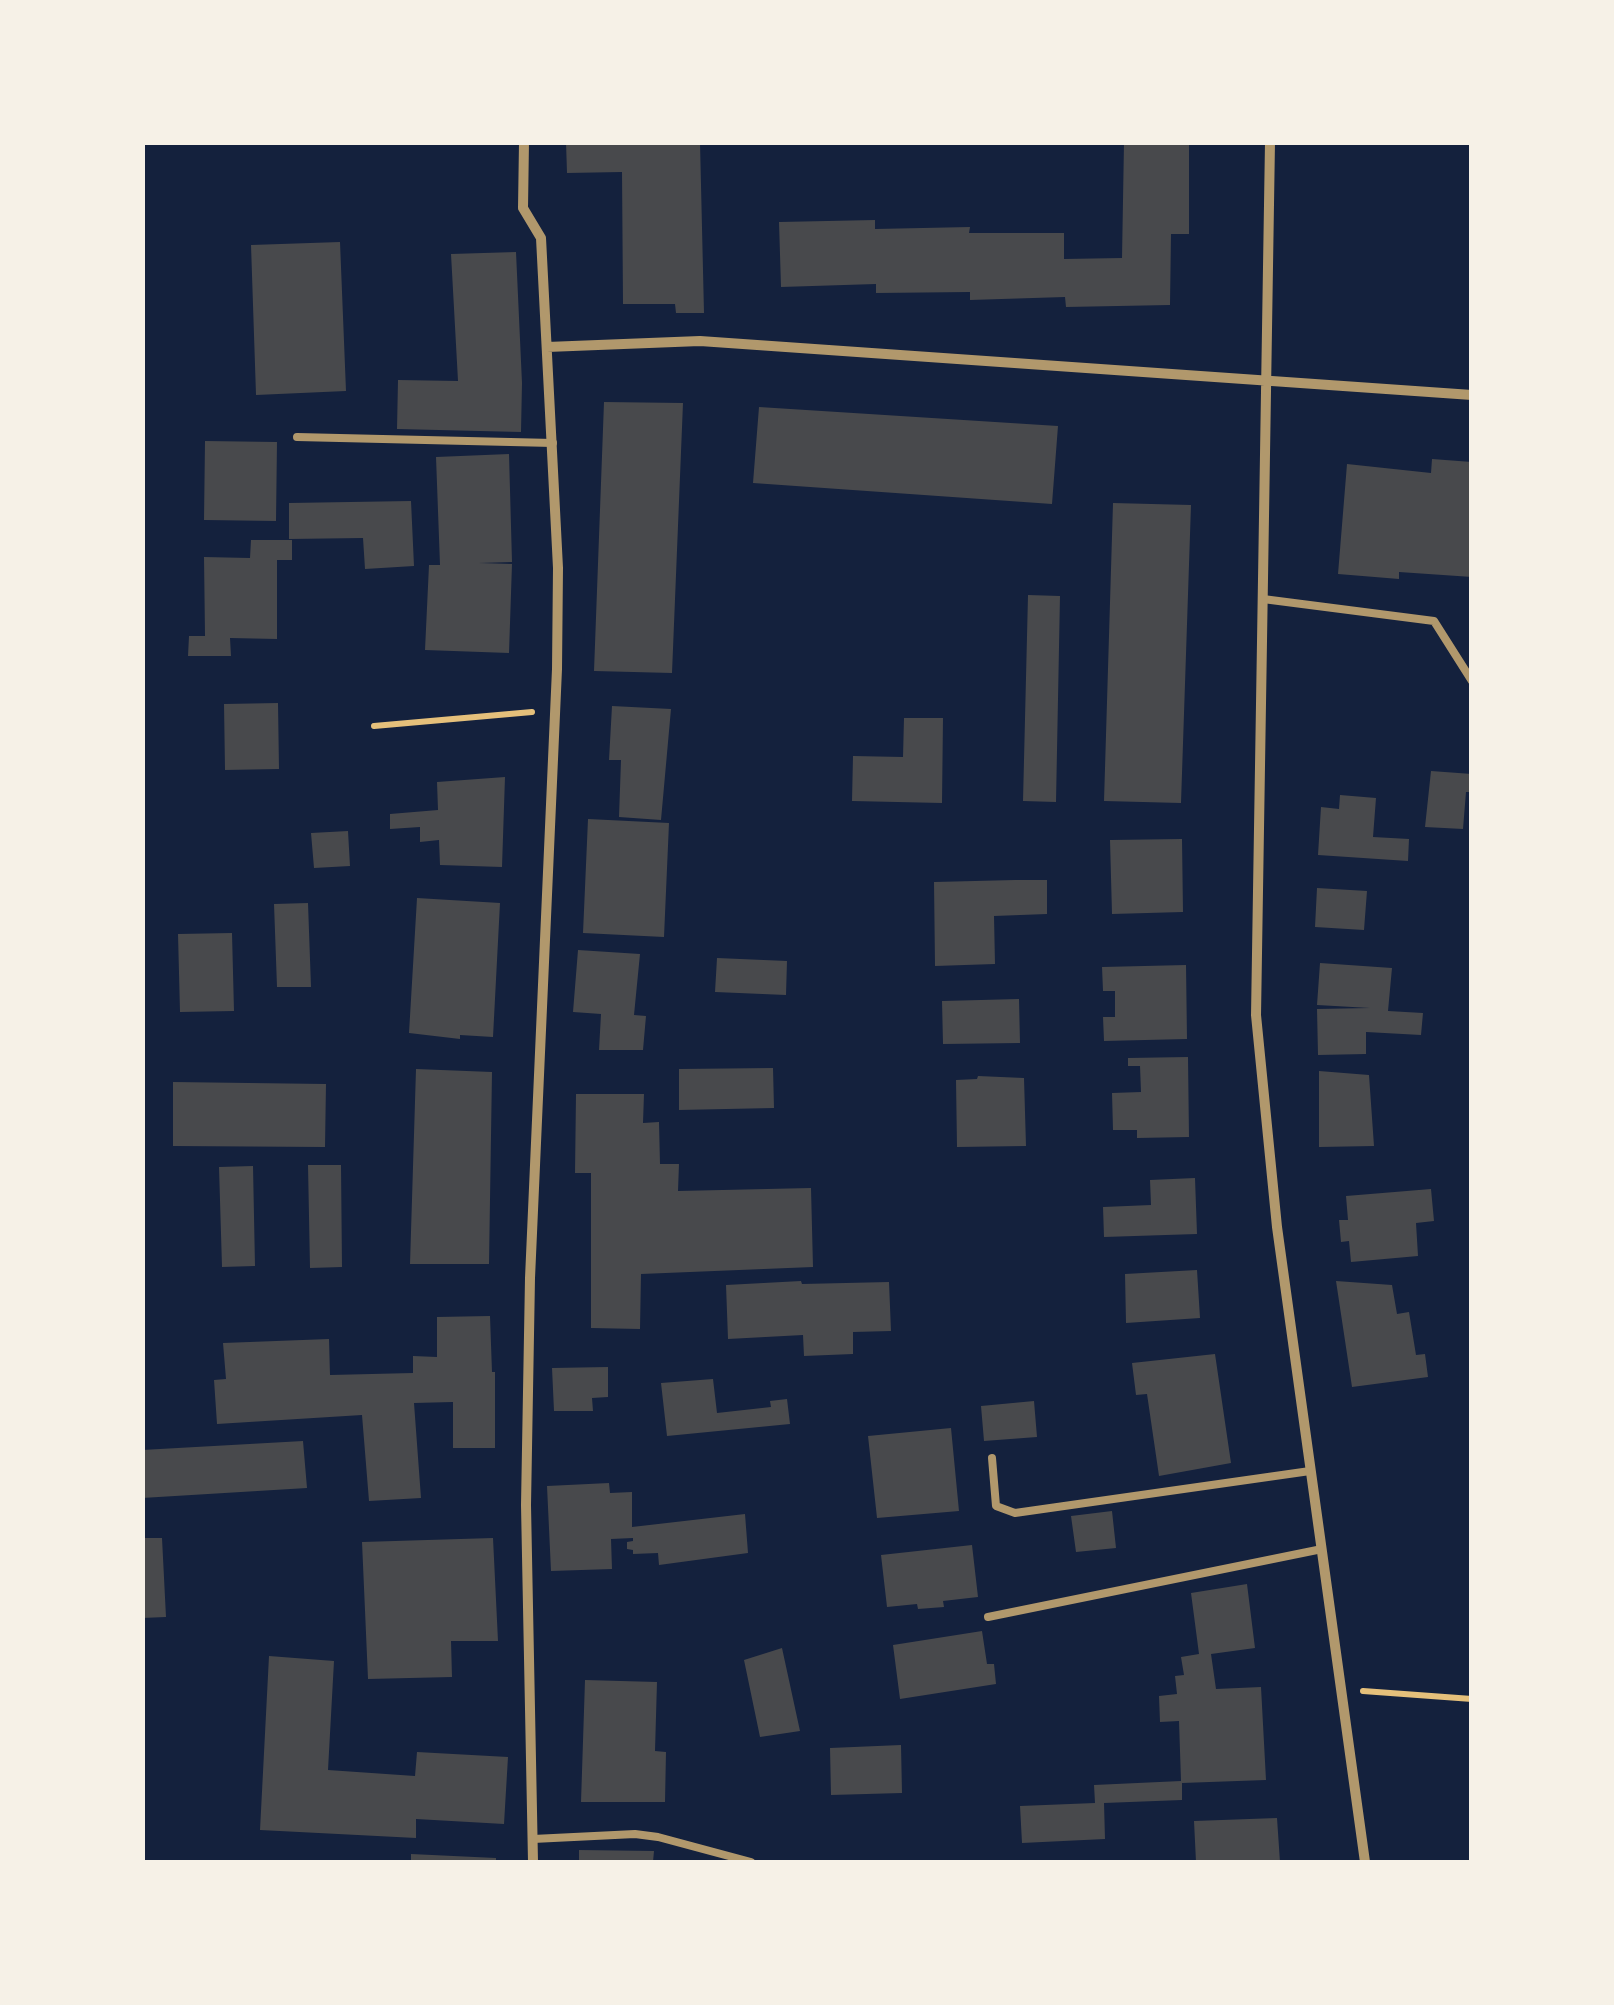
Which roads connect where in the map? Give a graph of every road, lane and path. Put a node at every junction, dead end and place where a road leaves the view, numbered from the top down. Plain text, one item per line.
1 (524, 142) edge
2 (1270, 142) edge
3 (547, 347) junction
4 (1266, 383) junction
5 (1472, 395) edge
6 (297, 437) dead end
7 (553, 443) junction
8 (1263, 598) junction
9 (1472, 681) edge
10 (556, 710) junction
11 (374, 726) dead end
12 (992, 1458) dead end
13 (1310, 1471) junction
14 (1322, 1549) junction
15 (988, 1616) dead end
16 (1341, 1689) junction
17 (1472, 1700) edge
18 (533, 1839) junction
19 (534, 1862) edge
20 (750, 1862) edge
21 (1365, 1862) edge

1 - 3 street
2 - 4 street
3 - 4 street
3 - 7 street
4 - 5 street
4 - 8 street
6 - 7 lane
7 - 10 street
8 - 9 lane
8 - 13 street
10 - 11 path
10 - 18 street
12 - 13 lane
13 - 14 street
14 - 15 lane
14 - 16 street
16 - 17 path
16 - 21 street
18 - 19 street
18 - 20 lane

